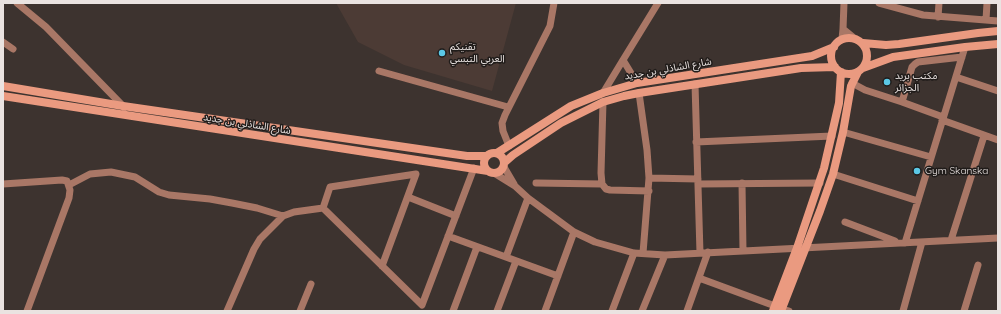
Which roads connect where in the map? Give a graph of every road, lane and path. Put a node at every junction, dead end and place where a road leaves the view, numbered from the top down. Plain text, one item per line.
1 (17, 3) edge
2 (554, 3) edge
3 (658, 3) edge
4 (844, 3) edge
5 (879, 3) edge
6 (939, 3) edge
7 (987, 3) edge
8 (889, 5) edge
9 (938, 17) junction
10 (986, 20) junction
11 (998, 21) edge
12 (843, 29) junction
13 (998, 31) edge
14 (854, 38) junction
15 (842, 39) junction
16 (3, 42) edge
17 (863, 43) junction
18 (998, 44) edge
19 (834, 47) junction
20 (965, 47) junction
21 (13, 49) dead end
22 (962, 57) junction
23 (623, 60) junction
24 (838, 69) junction
25 (860, 70) junction
26 (379, 71) dead end
27 (956, 77) junction
28 (637, 83) junction
29 (852, 83) junction
30 (694, 84) junction
31 (3, 86) edge
32 (998, 91) edge
33 (639, 92) junction
34 (603, 93) junction
35 (3, 96) edge
36 (603, 102) junction
37 (902, 102) junction
38 (123, 106) junction
39 (508, 107) junction
40 (125, 115) junction
41 (943, 119) junction
42 (843, 132) junction
43 (832, 136) junction
44 (984, 136) junction
45 (998, 140) edge
46 (696, 142) junction
47 (509, 146) junction
48 (497, 153) junction
49 (487, 156) junction
50 (931, 157) junction
51 (504, 165) junction
52 (474, 168) junction
53 (491, 172) junction
54 (833, 174) junction
55 (649, 178) junction
56 (698, 181) junction
57 (536, 183) dead end
58 (742, 183) junction
59 (820, 183) junction
60 (3, 184) edge
61 (602, 184) junction
62 (69, 185) junction
63 (515, 186) junction
64 (648, 191) junction
65 (408, 197) junction
66 (528, 198) junction
67 (918, 201) junction
68 (323, 208) junction
69 (284, 216) junction
70 (456, 216) junction
71 (845, 222) dead end
72 (574, 232) junction
73 (448, 236) junction
74 (998, 238) edge
75 (951, 240) junction
76 (922, 242) junction
77 (902, 243) junction
78 (477, 246) junction
79 (801, 248) junction
80 (743, 251) junction
81 (634, 253) junction
82 (644, 253) junction
83 (704, 253) junction
84 (665, 255) junction
85 (506, 257) junction
86 (516, 261) junction
87 (978, 265) dead end
88 (382, 266) junction
89 (558, 276) junction
90 (699, 278) junction
91 (311, 284) dead end
92 (780, 309) edge
93 (27, 311) edge
94 (227, 311) edge
95 (300, 311) edge
96 (453, 311) edge
97 (497, 311) edge
98 (545, 311) edge
99 (612, 311) edge
100 (642, 311) edge
101 (687, 311) edge
102 (902, 311) edge
103 (964, 311) edge

1 - 38 street
2 - 39 street
3 - 23 street
4 - 12 street
5 - 8 street
6 - 9 street
7 - 10 street
8 - 9 street
9 - 10 street
10 - 11 street
12 - 14 street
12 - 15 street
13 - 17 main road
14 - 15 main road
14 - 17 main road
15 - 19 main road
16 - 21 street
17 - 25 main road
18 - 20 main road
19 - 24 main road
19 - 28 main road, شارع الشاذلي بن جديد
20 - 22 street
20 - 25 main road
22 - 27 street
22 - 37 street
23 - 28 street
23 - 34 street
24 - 25 main road
24 - 30 main road, شارع الشاذلي بن جديد
24 - 43 main road
25 - 29 main road
26 - 39 street
27 - 32 street
27 - 41 street
28 - 34 main road, شارع الشاذلي بن جديد
29 - 37 street
29 - 42 main road
30 - 33 main road, شارع الشاذلي بن جديد
30 - 46 street
31 - 38 main road, شارع الشاذلي بن جديد
33 - 36 main road, شارع الشاذلي بن جديد
33 - 55 street
34 - 47 main road, شارع الشاذلي بن جديد
35 - 40 main road, شارع الشاذلي بن جديد
36 - 51 main road, شارع الشاذلي بن جديد
36 - 61 street
37 - 41 street
38 - 40 street
38 - 49 main road, شارع الشاذلي بن جديد
39 - 47 street
40 - 52 main road, شارع الشاذلي بن جديد
41 - 44 street
41 - 50 street
42 - 50 street
42 - 54 main road
43 - 46 street
43 - 59 main road
44 - 45 street
44 - 75 street
46 - 56 street
47 - 48 main road, شارع الشاذلي بن جديد
48 - 49 main road
48 - 51 main road
49 - 53 main road
50 - 67 street
51 - 53 main road
51 - 63 street
52 - 53 main road, شارع الشاذلي بن جديد
52 - 70 street
53 - 63 street
54 - 67 street
54 - 79 main road
55 - 56 street
55 - 64 street
56 - 58 street
56 - 83 street
57 - 61 street
58 - 59 street
58 - 80 street
59 - 79 main road
60 - 62 street
61 - 64 street
62 - 69 street
62 - 93 street
63 - 66 street
64 - 82 street
65 - 68 street
65 - 70 street
65 - 88 street
66 - 72 street
66 - 85 street
67 - 77 street
68 - 69 street
68 - 88 street
69 - 94 street
70 - 73 street
71 - 77 street
72 - 81 street
72 - 89 street
73 - 78 street
73 - 88 street
74 - 75 street
75 - 76 street
76 - 77 street
76 - 102 street
77 - 79 street
78 - 85 street
78 - 96 street
79 - 80 street
79 - 92 main road
80 - 83 street
81 - 82 street
81 - 99 street
82 - 84 street
83 - 84 street
83 - 90 street
84 - 100 street
85 - 86 street
86 - 89 street
86 - 97 street
87 - 103 street
89 - 98 street
90 - 92 street
90 - 101 street
91 - 95 street

